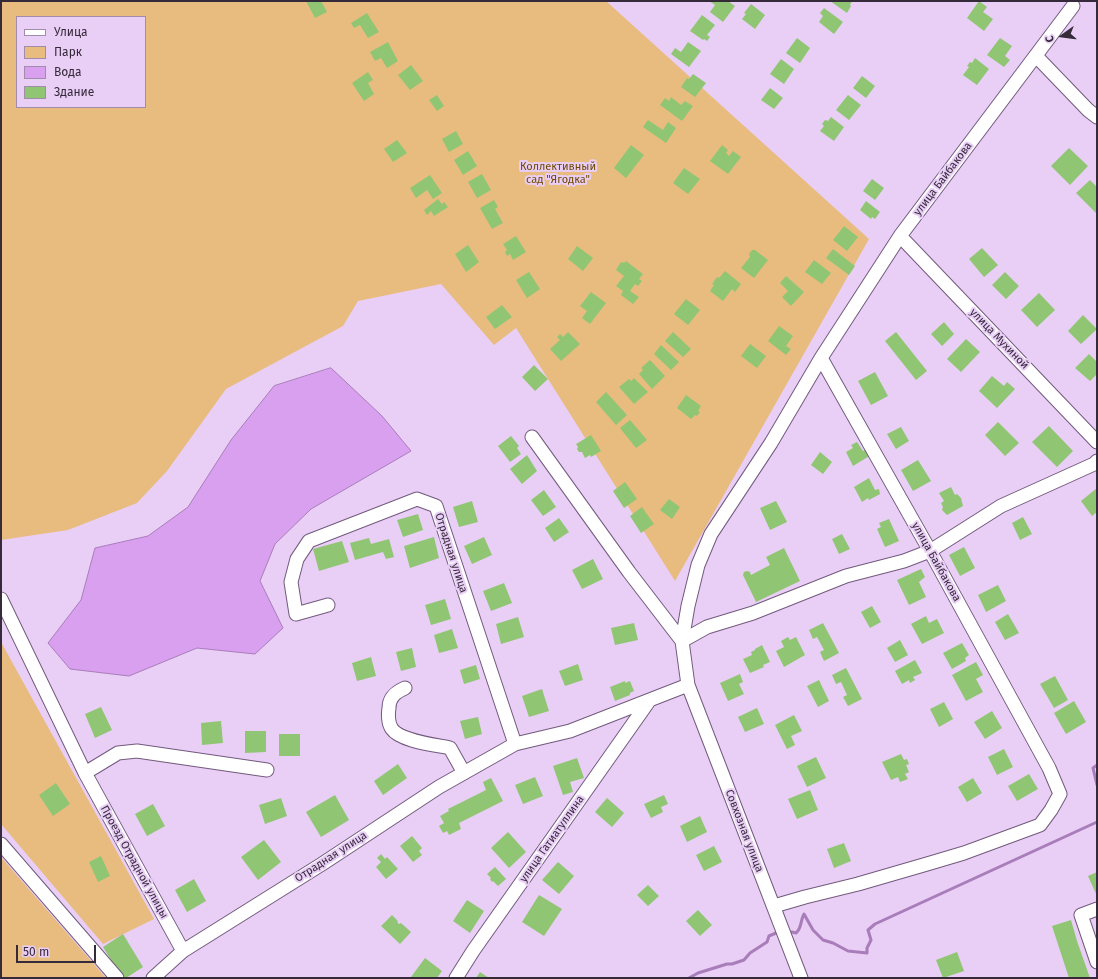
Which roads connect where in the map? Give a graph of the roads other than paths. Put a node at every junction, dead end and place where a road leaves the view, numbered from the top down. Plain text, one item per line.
1 (1073, 6) dead end
2 (1036, 56) junction
3 (1097, 117) edge
4 (900, 236) junction
5 (821, 358) junction
6 (532, 437) dead end
7 (1097, 442) edge
8 (1097, 461) edge
9 (930, 551) junction
10 (1, 599) edge
11 (328, 605) dead end
12 (682, 641) junction
13 (688, 685) junction
14 (405, 688) dead end
15 (649, 701) junction
16 (515, 744) junction
17 (267, 770) dead end
18 (464, 773) junction
19 (85, 774) junction
20 (1, 844) edge
21 (774, 906) junction
22 (1097, 909) edge
23 (184, 951) junction
24 (1097, 962) edge
25 (117, 978) edge
26 (153, 978) edge
27 (456, 978) edge
28 (801, 978) edge

1 - 2 street, улица Байбакова
2 - 3 street
2 - 4 street, улица Байбакова
4 - 5 street, улица Байбакова
4 - 7 street, улица Мухиной
5 - 9 street, улица Байбакова
5 - 12 street, улица Байбакова
6 - 12 street
8 - 9 street
9 - 12 street
9 - 21 street, улица Байбакова
10 - 19 street, Проезд Отрадной улицы
11 - 16 street, Отрадная улица
12 - 13 street, улица Байбакова
13 - 15 street, Отрадная улица
13 - 21 street, Совхозная улица
14 - 18 street
15 - 16 street, Отрадная улица
15 - 27 street, улица Гатиатуллина
16 - 18 street, Отрадная улица
17 - 19 street
18 - 23 street, Отрадная улица
19 - 23 street, Проезд Отрадной улицы
20 - 25 street
21 - 28 street, Совхозная улица
22 - 24 street
23 - 26 street, Отрадная улица

